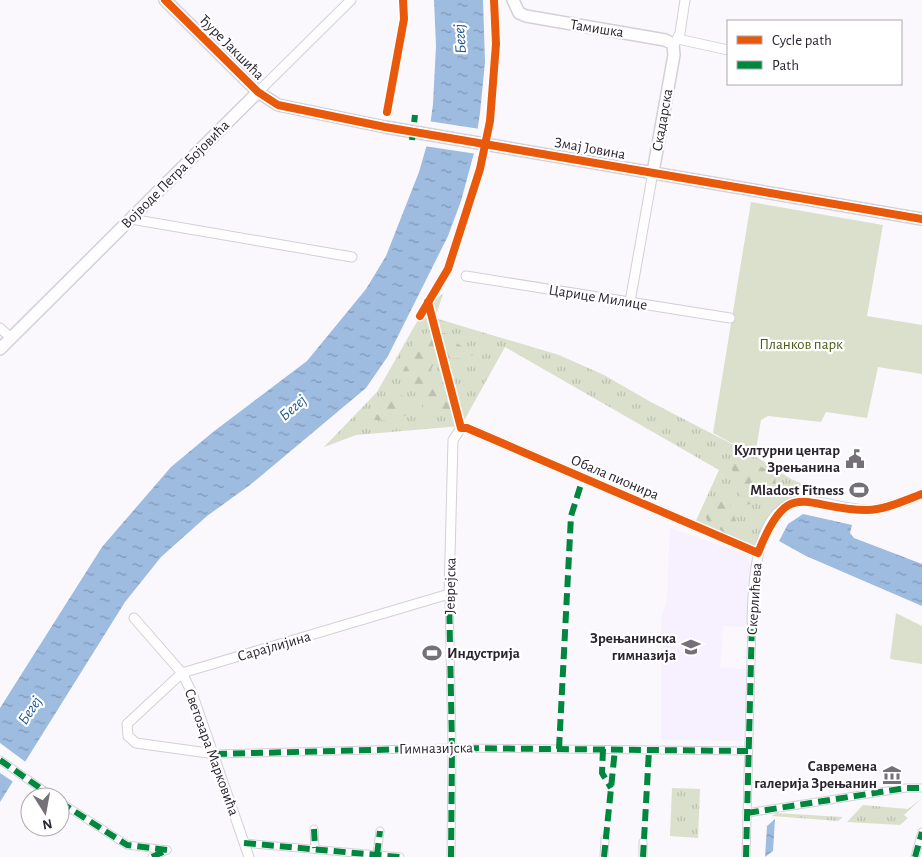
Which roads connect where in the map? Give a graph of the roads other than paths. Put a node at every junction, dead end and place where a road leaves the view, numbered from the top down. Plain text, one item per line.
1 (165, 0) edge
2 (350, 0) edge
3 (513, 0) edge
4 (685, 0) edge
5 (676, 42) junction
6 (727, 50) edge
7 (258, 92) junction
8 (653, 172) junction
9 (922, 218) edge
10 (130, 219) junction
11 (352, 257) dead end
12 (466, 276) dead end
13 (630, 302) junction
14 (730, 318) dead end
15 (0, 328) edge
16 (10, 338) junction
17 (0, 349) edge
18 (461, 428) joint
19 (922, 494) edge
20 (758, 553) junction
21 (449, 594) junction
22 (134, 618) dead end
23 (752, 621) joint
24 (182, 673) junction
25 (128, 736) joint
26 (452, 748) junction
27 (748, 751) junction
28 (215, 754) junction
29 (0, 760) edge
30 (39, 787) edge
31 (922, 788) edge
32 (70, 809) edge
33 (746, 813) junction
34 (314, 829) dead end
35 (380, 831) dead end
36 (922, 832) edge
37 (605, 839) dead end
38 (643, 842) dead end
39 (244, 843) junction
40 (315, 848) junction
41 (377, 855) junction
42 (152, 857) edge
43 (250, 857) edge
44 (400, 857) edge
45 (451, 857) edge
46 (604, 857) edge
47 (642, 857) edge
48 (746, 857) edge
49 (915, 857) edge

1 - 7 street, Ђуре Јакшића
2 - 7 street, Војводе Петра Бојовића
3 - 5 street, Тамишка
4 - 5 street, Скадарска
5 - 6 street, Тамишка
5 - 8 street, Скадарска
7 - 8 street, Змај Јовина
7 - 10 street, Војводе Петра Бојовића
8 - 9 street, Змај Јовина
8 - 13 street, Скадарска
10 - 11 street
10 - 16 street, Војводе Петра Бојовића
12 - 13 street, Царице Милице
13 - 14 street, Царице Милице
15 - 16 street
16 - 17 street, Војводе Петра Бојовића
18 - 20 street, Обала пионира
18 - 21 street, Јеврејска
19 - 20 street, Скерлићева
20 - 23 street, Скерлићева
21 - 24 street, Сарајлијина
21 - 26 street, Јеврејска
22 - 24 street, Светозара Марковића
23 - 27 street, Скерлићева
24 - 25 street, Сарајлијина
24 - 28 street, Светозара Марковића
25 - 28 street, Гимназијска
26 - 27 street, Гимназијска
26 - 28 street, Гимназијска
26 - 45 street, Јеврејска
27 - 33 street, Скерлићева
28 - 39 street, Светозара Марковића
29 - 30 street
31 - 33 street
32 - 42 street
33 - 48 street, Скерлићева
34 - 40 street
35 - 41 street
36 - 49 street
37 - 46 street
38 - 47 street
39 - 40 street
39 - 43 street, Светозара Марковића
40 - 41 street
41 - 44 street

